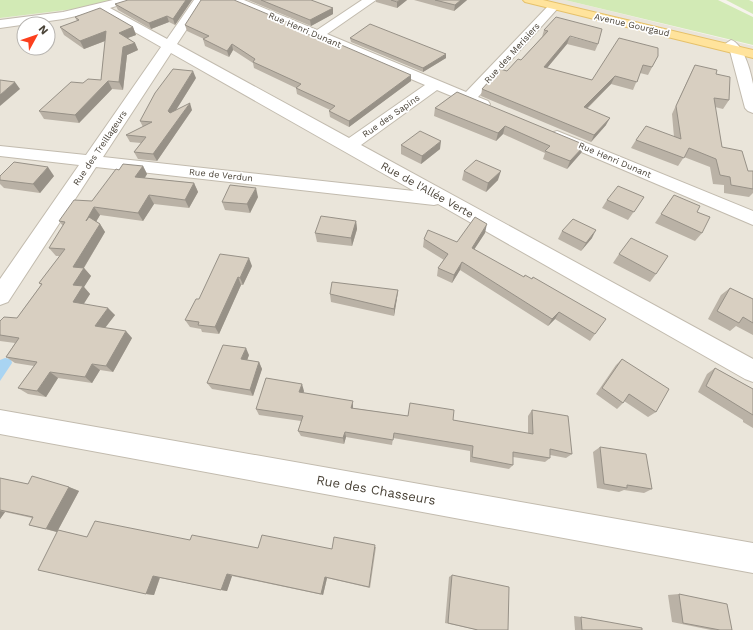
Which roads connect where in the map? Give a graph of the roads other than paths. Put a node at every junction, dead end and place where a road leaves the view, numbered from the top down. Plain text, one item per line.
1 (125, 0) edge
2 (200, 0) edge
3 (234, 0) edge
4 (370, 0) edge
5 (529, 0) edge
6 (550, 3) edge
7 (101, 8) junction
8 (0, 24) edge
9 (318, 35) junction
10 (168, 47) junction
11 (733, 47) junction
12 (753, 50) edge
13 (753, 54) edge
14 (434, 85) junction
15 (468, 98) junction
16 (753, 108) edge
17 (497, 110) edge
18 (541, 129) edge
19 (349, 146) junction
20 (0, 151) edge
21 (92, 161) junction
22 (443, 200) junction
23 (753, 218) edge
24 (0, 296) edge
25 (753, 371) edge
26 (0, 422) edge
27 (753, 558) edge

1 - 7 street
2 - 10 street, Rue des Treillageurs
3 - 9 street, Rue Henri Dunant
4 - 9 street
5 - 6 main road, Avenue Gourgaud
6 - 11 main road, Avenue Gourgaud
6 - 15 street, Rue des Merisiers
7 - 8 street
7 - 10 street, Rue de l'Allée Verte
9 - 14 street, Rue Henri Dunant
10 - 19 street, Rue de l'Allée Verte
10 - 21 street, Rue des Treillageurs
11 - 12 main road
11 - 13 main road
11 - 16 street
14 - 15 street, Rue Henri Dunant
14 - 19 street, Rue des Sapins
15 - 17 street, Rue Henri Dunant
18 - 23 street, Rue Henri Dunant
19 - 22 street, Rue de l'Allée Verte
20 - 21 street, Rue de Verdun
21 - 22 street, Rue de Verdun
21 - 24 street, Rue des Treillageurs
22 - 25 street, Rue de l'Allée Verte
26 - 27 street, Rue des Chasseurs

